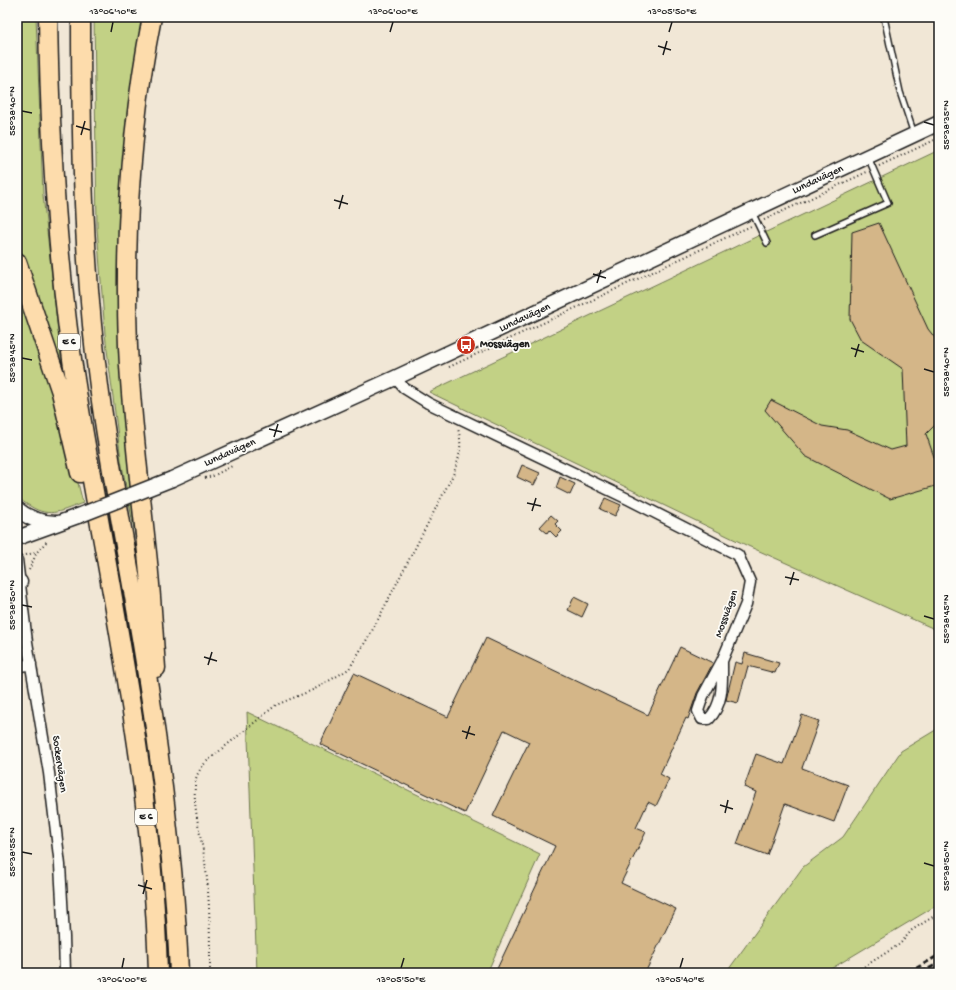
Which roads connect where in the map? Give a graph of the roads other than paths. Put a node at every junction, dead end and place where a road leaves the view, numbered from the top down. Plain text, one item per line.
1 (48, 17) edge
2 (81, 17) edge
3 (152, 17) edge
4 (884, 17) edge
5 (939, 123) edge
6 (914, 134) junction
7 (871, 163) junction
8 (752, 211) junction
9 (815, 235) dead end
10 (767, 243) dead end
11 (17, 262) edge
12 (395, 378) junction
13 (17, 509) edge
14 (63, 522) junction
15 (17, 538) edge
16 (19, 558) edge
17 (18, 581) edge
18 (722, 661) junction
19 (125, 662) junction
20 (31, 664) junction
21 (17, 667) edge
22 (161, 765) junction
23 (65, 973) edge
24 (158, 973) edge
25 (179, 973) edge

1 - 19 highway, E 6
2 - 22 highway, E 6
3 - 22 highway
4 - 6 lane
5 - 6 main road, Lundavägen
6 - 7 main road, Lundavägen
7 - 8 main road, Lundavägen
7 - 9 lane
8 - 10 lane
8 - 12 main road, Lundavägen
11 - 19 highway
12 - 14 main road, Lundavägen, bridge
12 - 18 street, Mossvägen
13 - 14 main road
14 - 15 main road, Lundavägen
16 - 17 street, Sockervägen
17 - 20 street, Sockervägen
18 - 18 street, Mossvägen
19 - 24 highway, E 6
20 - 21 street
20 - 23 street, Sockervägen
22 - 25 highway, E 6

